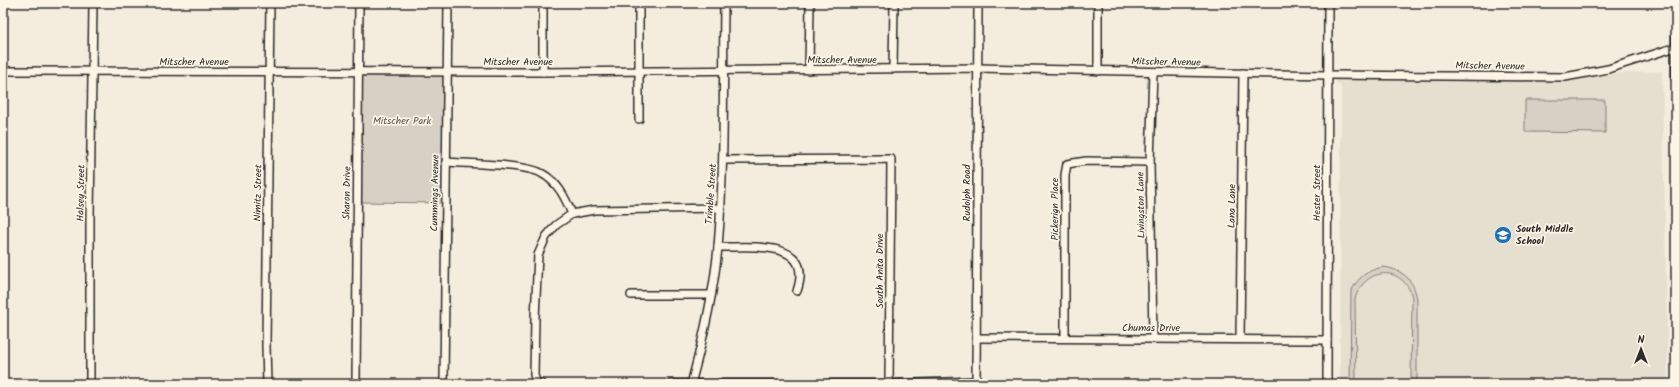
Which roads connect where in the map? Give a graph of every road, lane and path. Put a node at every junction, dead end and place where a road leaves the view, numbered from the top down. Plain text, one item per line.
1 (93, 3) edge
2 (270, 3) edge
3 (359, 3) edge
4 (448, 3) edge
5 (543, 3) edge
6 (639, 3) edge
7 (724, 3) edge
8 (810, 3) edge
9 (894, 3) edge
10 (978, 3) edge
11 (1098, 3) edge
12 (1328, 3) edge
13 (1676, 38) edge
14 (1676, 46) edge
15 (978, 68) junction
16 (893, 69) junction
17 (723, 70) junction
18 (809, 70) junction
19 (3, 71) edge
20 (93, 71) junction
21 (639, 71) junction
22 (1098, 71) junction
23 (269, 72) junction
24 (359, 72) junction
25 (448, 72) junction
26 (543, 72) junction
27 (1153, 72) junction
28 (1243, 73) junction
29 (1328, 75) junction
30 (1676, 78) edge
31 (639, 119) dead end
32 (724, 160) junction
33 (446, 162) junction
34 (1150, 162) junction
35 (720, 208) junction
36 (572, 214) junction
37 (718, 247) junction
38 (797, 291) dead end
39 (631, 295) dead end
40 (710, 295) junction
41 (976, 338) junction
42 (1065, 338) junction
43 (1153, 338) junction
44 (1240, 339) junction
45 (1326, 340) junction
46 (539, 383) edge
47 (976, 383) edge
48 (90, 384) edge
49 (267, 384) edge
50 (356, 384) edge
51 (444, 384) edge
52 (671, 384) edge
53 (691, 384) edge
54 (889, 384) edge
55 (1327, 384) edge

1 - 20 street, Halsey Street
2 - 23 street, Nimitz Street
3 - 24 street, Sharon Drive
4 - 25 street, Cummings Avenue
5 - 26 street
6 - 21 street
7 - 17 street, Trimble Street
8 - 18 street
9 - 16 street
10 - 15 street, Rudolph Road
11 - 22 street
12 - 29 street, Hester Street
13 - 14 street
14 - 29 street, Mitscher Avenue
14 - 30 street
15 - 16 street, Mitscher Avenue
15 - 22 street, Mitscher Avenue
15 - 41 street, Rudolph Road
16 - 18 street, Mitscher Avenue
17 - 18 street, Mitscher Avenue
17 - 21 street, Mitscher Avenue
17 - 32 street, Trimble Street
19 - 20 street, Mitscher Avenue
20 - 23 street, Mitscher Avenue
20 - 48 street, Halsey Street
21 - 26 street, Mitscher Avenue
21 - 31 street
22 - 27 street, Mitscher Avenue
23 - 24 street, Mitscher Avenue
23 - 49 street, Nimitz Street
24 - 25 street, Mitscher Avenue
24 - 50 street, Sharon Drive
25 - 26 street, Mitscher Avenue
25 - 33 street, Cummings Avenue
27 - 28 street, Mitscher Avenue
27 - 34 street, Livingston Lane
28 - 29 street, Mitscher Avenue
28 - 44 street, Lana Lane
29 - 45 street, Hester Street
32 - 35 street, Trimble Street
32 - 54 street, South Anita Drive
33 - 36 street
33 - 51 street, Cummings Avenue
34 - 42 street, Pickerign Place
34 - 43 street, Livingston Lane
35 - 36 street
35 - 37 street, Trimble Street
36 - 46 street
37 - 38 street
37 - 40 street, Trimble Street
39 - 40 street
40 - 53 street, Trimble Street
41 - 42 street, Chumas Drive
41 - 47 street, Rudolph Road
42 - 43 street, Chumas Drive
43 - 44 street, Chumas Drive
44 - 45 street, Chumas Drive
45 - 55 street, Hester Street
47 - 54 street
52 - 53 street
53 - 54 street

